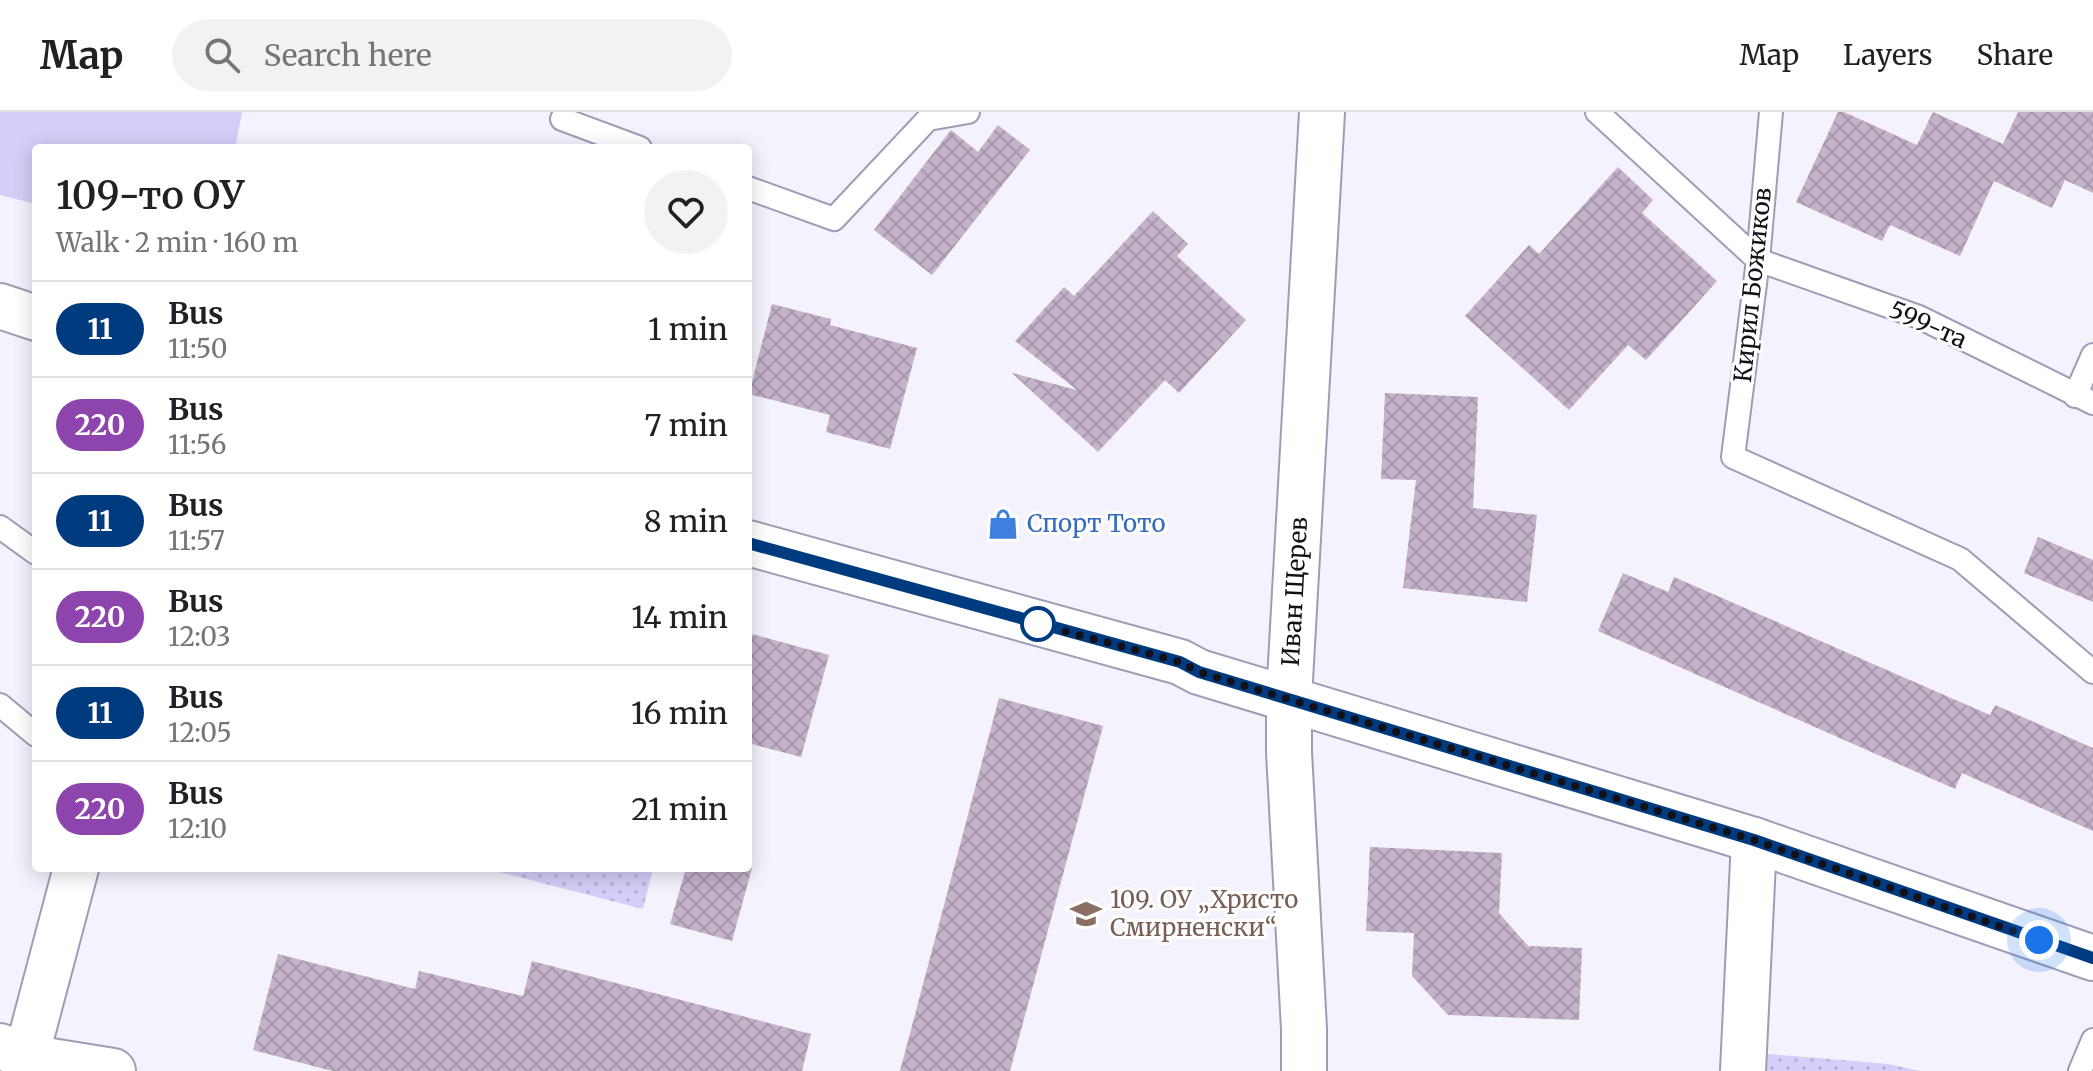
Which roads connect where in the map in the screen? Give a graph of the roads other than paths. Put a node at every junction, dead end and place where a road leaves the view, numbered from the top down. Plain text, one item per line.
1 (968, 112) edge
2 (1322, 112) edge
3 (1597, 112) edge
4 (1771, 112) edge
5 (562, 119) dead end
6 (629, 144) edge
7 (752, 189) edge
8 (1758, 260) junction
9 (0, 306) edge
10 (32, 317) edge
11 (2093, 355) edge
12 (2084, 399) edge
13 (0, 527) edge
14 (752, 544) edge
15 (32, 550) edge
16 (2093, 672) edge
17 (1289, 698) junction
18 (0, 705) edge
19 (32, 732) edge
20 (1754, 840) junction
21 (75, 872) edge
22 (2093, 958) edge
23 (2093, 1040) edge
24 (13, 1052) edge
25 (113, 1071) edge
26 (1304, 1071) edge
27 (1743, 1071) edge
28 (2080, 1071) edge

1 - 7 lane
2 - 17 street, Иван Щерев
3 - 8 lane
4 - 8 lane, Кирил Божиков
5 - 6 lane
8 - 12 lane, 599-та
8 - 16 lane, Кирил Божиков
9 - 10 street
11 - 12 lane
13 - 15 lane
14 - 17 street
17 - 20 street
17 - 26 street, Иван Щерев
18 - 19 lane
20 - 22 street
20 - 27 street
21 - 24 street
23 - 28 lane
24 - 25 street

